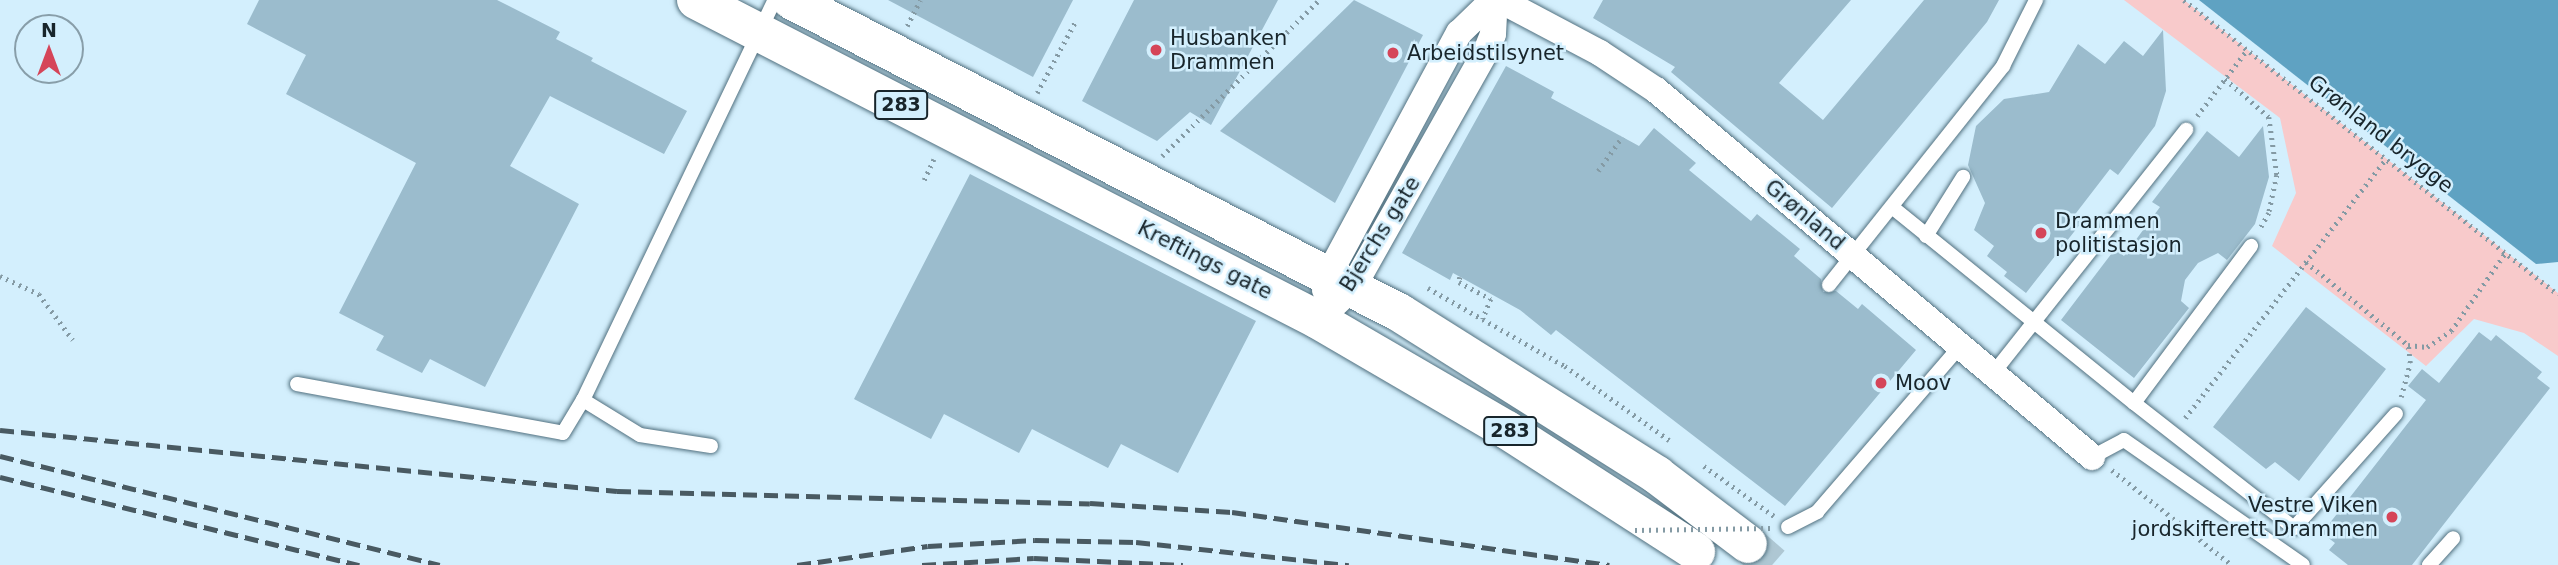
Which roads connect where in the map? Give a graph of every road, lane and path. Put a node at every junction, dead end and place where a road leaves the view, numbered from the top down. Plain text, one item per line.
1 (696, 0) edge
2 (791, 0) edge
3 (920, 0) edge
4 (1320, 0) edge
5 (1496, 0) edge
6 (2036, 0) edge
7 (2184, 0) edge
8 (1547, 12) edge
9 (767, 16) edge
10 (910, 20) dead end
11 (1074, 22) dead end
12 (2247, 50) junction
13 (2225, 79) junction
14 (1035, 98) dead end
15 (2186, 130) joint
16 (1622, 136) dead end
17 (936, 154) dead end
18 (1158, 159) dead end
19 (2386, 159) junction
20 (1598, 171) dead end
21 (1963, 177) dead end
22 (923, 180) dead end
23 (1892, 207) junction
24 (1926, 236) junction
25 (2251, 246) joint
26 (2506, 252) junction
27 (1853, 256) junction
28 (2305, 261) junction
29 (0, 276) edge
30 (1460, 277) dead end
31 (1341, 280) junction
32 (1419, 283) dead end
33 (1829, 285) dead end
34 (2558, 294) edge
35 (1318, 320) junction
36 (1483, 320) junction
37 (2034, 326) junction
38 (73, 340) dead end
39 (1961, 345) junction
40 (2409, 345) junction
41 (1995, 371) junction
42 (298, 384) dead end
43 (583, 400) junction
44 (2134, 403) junction
45 (2396, 414) joint
46 (2173, 433) junction
47 (1675, 445) dead end
48 (711, 446) dead end
49 (2092, 457) joint
50 (1696, 460) dead end
51 (2132, 483) dead end
52 (1788, 527) joint
53 (1635, 530) dead end
54 (1759, 536) joint
55 (2453, 538) dead end
56 (1696, 552) dead end
57 (2232, 565) edge
58 (2303, 565) edge
59 (2429, 565) edge

1 - 9 main road, Kreftings gate / 283
2 - 31 main road, Kreftings gate / 283
3 - 10 path
4 - 18 path
5 - 8 street, Grønland
5 - 31 street, Bjerchs gate
6 - 23 lane
7 - 12 path, Grønland brygge
8 - 27 street, Grønland
9 - 35 main road, Kreftings gate / 283
9 - 43 lane
11 - 14 path
12 - 13 path
12 - 19 path, Grønland brygge
13 - 15 path
13 - 25 path
15 - 37 lane
16 - 20 path
17 - 22 path
19 - 26 path, Grønland brygge
19 - 28 path
21 - 24 lane
23 - 24 lane
23 - 27 lane
24 - 37 lane
25 - 44 lane
26 - 34 path, Grønland brygge
26 - 40 path
27 - 33 lane
27 - 39 street, Grønland
28 - 40 path
28 - 46 path
29 - 38 path
30 - 36 path
31 - 35 street, Bjerchs gate
31 - 54 main road, Kreftings gate / 283
32 - 36 path
35 - 56 main road, Kreftings gate / 283
36 - 47 path
37 - 41 lane
37 - 44 lane
39 - 41 street, Grønland
39 - 52 lane
40 - 45 path
41 - 49 street, Grønland
42 - 43 lane
43 - 48 lane
44 - 46 lane
45 - 46 lane
49 - 58 lane
50 - 52 path
51 - 57 path
53 - 54 path, bridge
55 - 59 lane

